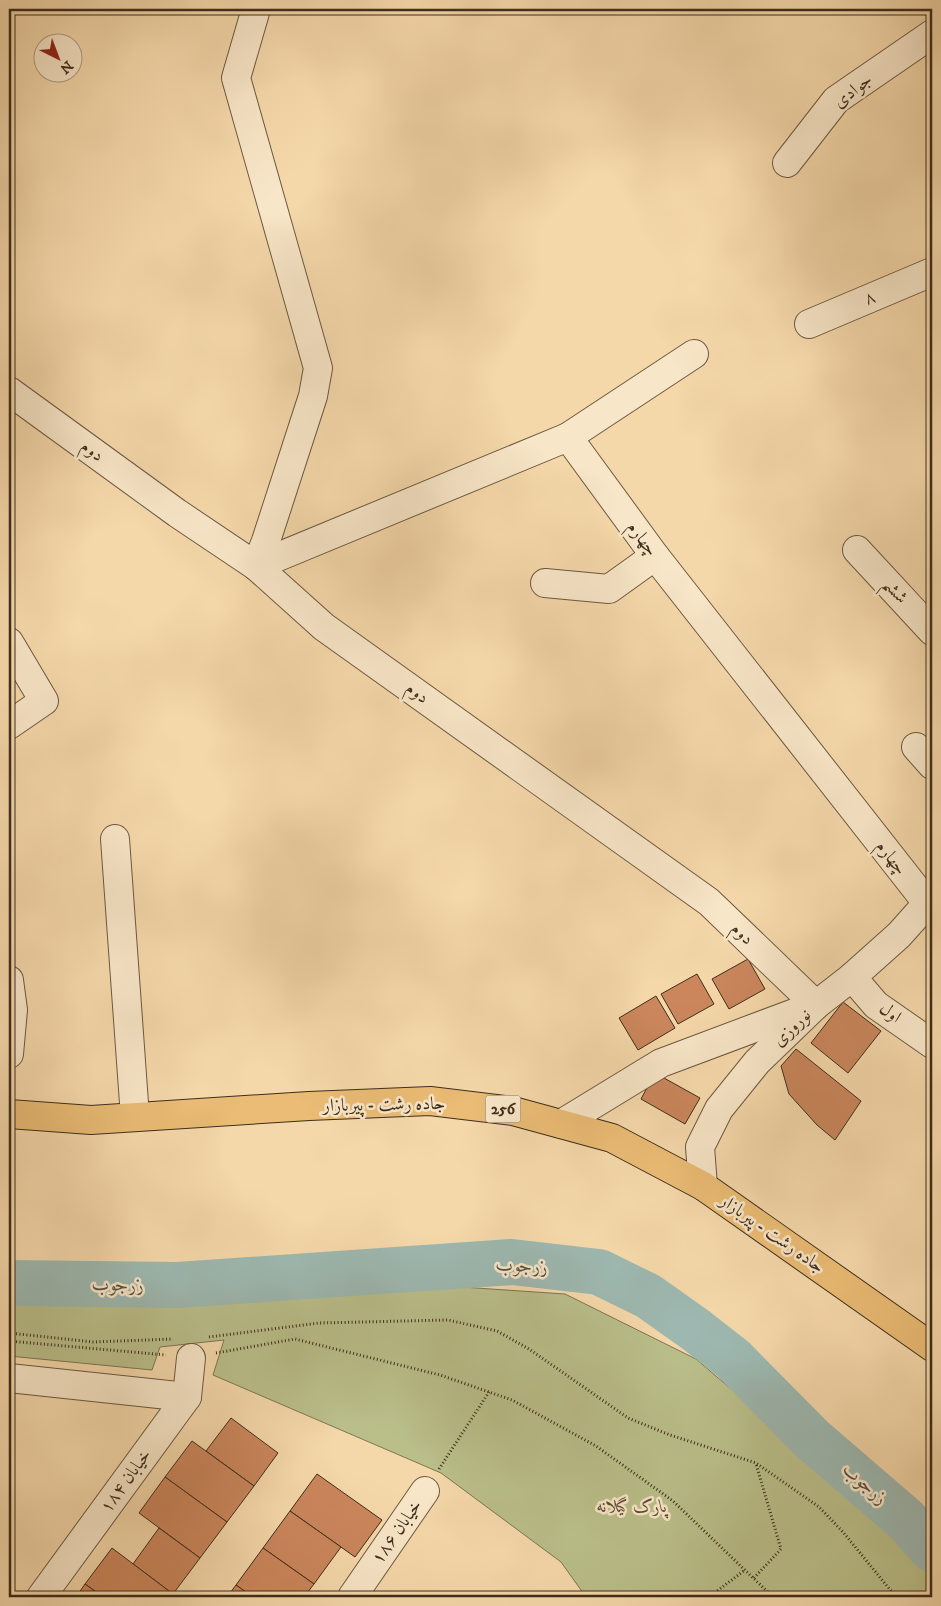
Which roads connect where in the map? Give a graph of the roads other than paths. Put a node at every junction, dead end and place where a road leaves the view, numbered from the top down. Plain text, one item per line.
1 (256, 9) edge
2 (932, 34) edge
3 (788, 163) dead end
4 (932, 272) edge
5 (809, 324) dead end
6 (694, 354) dead end
7 (9, 391) edge
8 (568, 437) junction
9 (857, 550) dead end
10 (655, 556) junction
11 (256, 566) junction
12 (544, 583) dead end
13 (932, 631) edge
14 (9, 642) edge
15 (9, 725) edge
16 (115, 839) dead end
17 (930, 901) edge
18 (852, 977) junction
19 (9, 980) edge
20 (816, 1005) junction
21 (932, 1044) edge
22 (9, 1054) edge
23 (9, 1114) edge
24 (135, 1117) junction
25 (561, 1124) junction
26 (703, 1186) junction
27 (190, 1345) road end
28 (932, 1347) edge
29 (9, 1378) edge
30 (187, 1397) junction
31 (425, 1491) road end
32 (41, 1597) edge
33 (352, 1597) edge

1 - 11 street
2 - 3 street, جوادی
4 - 5 street, ۸
6 - 8 street
7 - 11 street, دوم
8 - 10 street, چهارم
8 - 11 street
9 - 13 street, ششم
10 - 12 street
10 - 17 street, چهارم
11 - 20 street, دوم
14 - 15 street
16 - 24 street
17 - 18 street, نوروزی
18 - 20 street, نوروزی
18 - 21 street, اول
19 - 22 street
20 - 25 street
20 - 26 street, نوروزی
23 - 24 main road, جاده رشت - پیربازار / 256
24 - 25 main road, جاده رشت - پیربازار / 256
25 - 26 main road, جاده رشت - پیربازار / 256
26 - 28 main road, جاده رشت - پیربازار / 256
27 - 30 street
29 - 30 street
30 - 32 street, خیابان ۱۸۴
31 - 33 street, خیابان ۱۸۶

